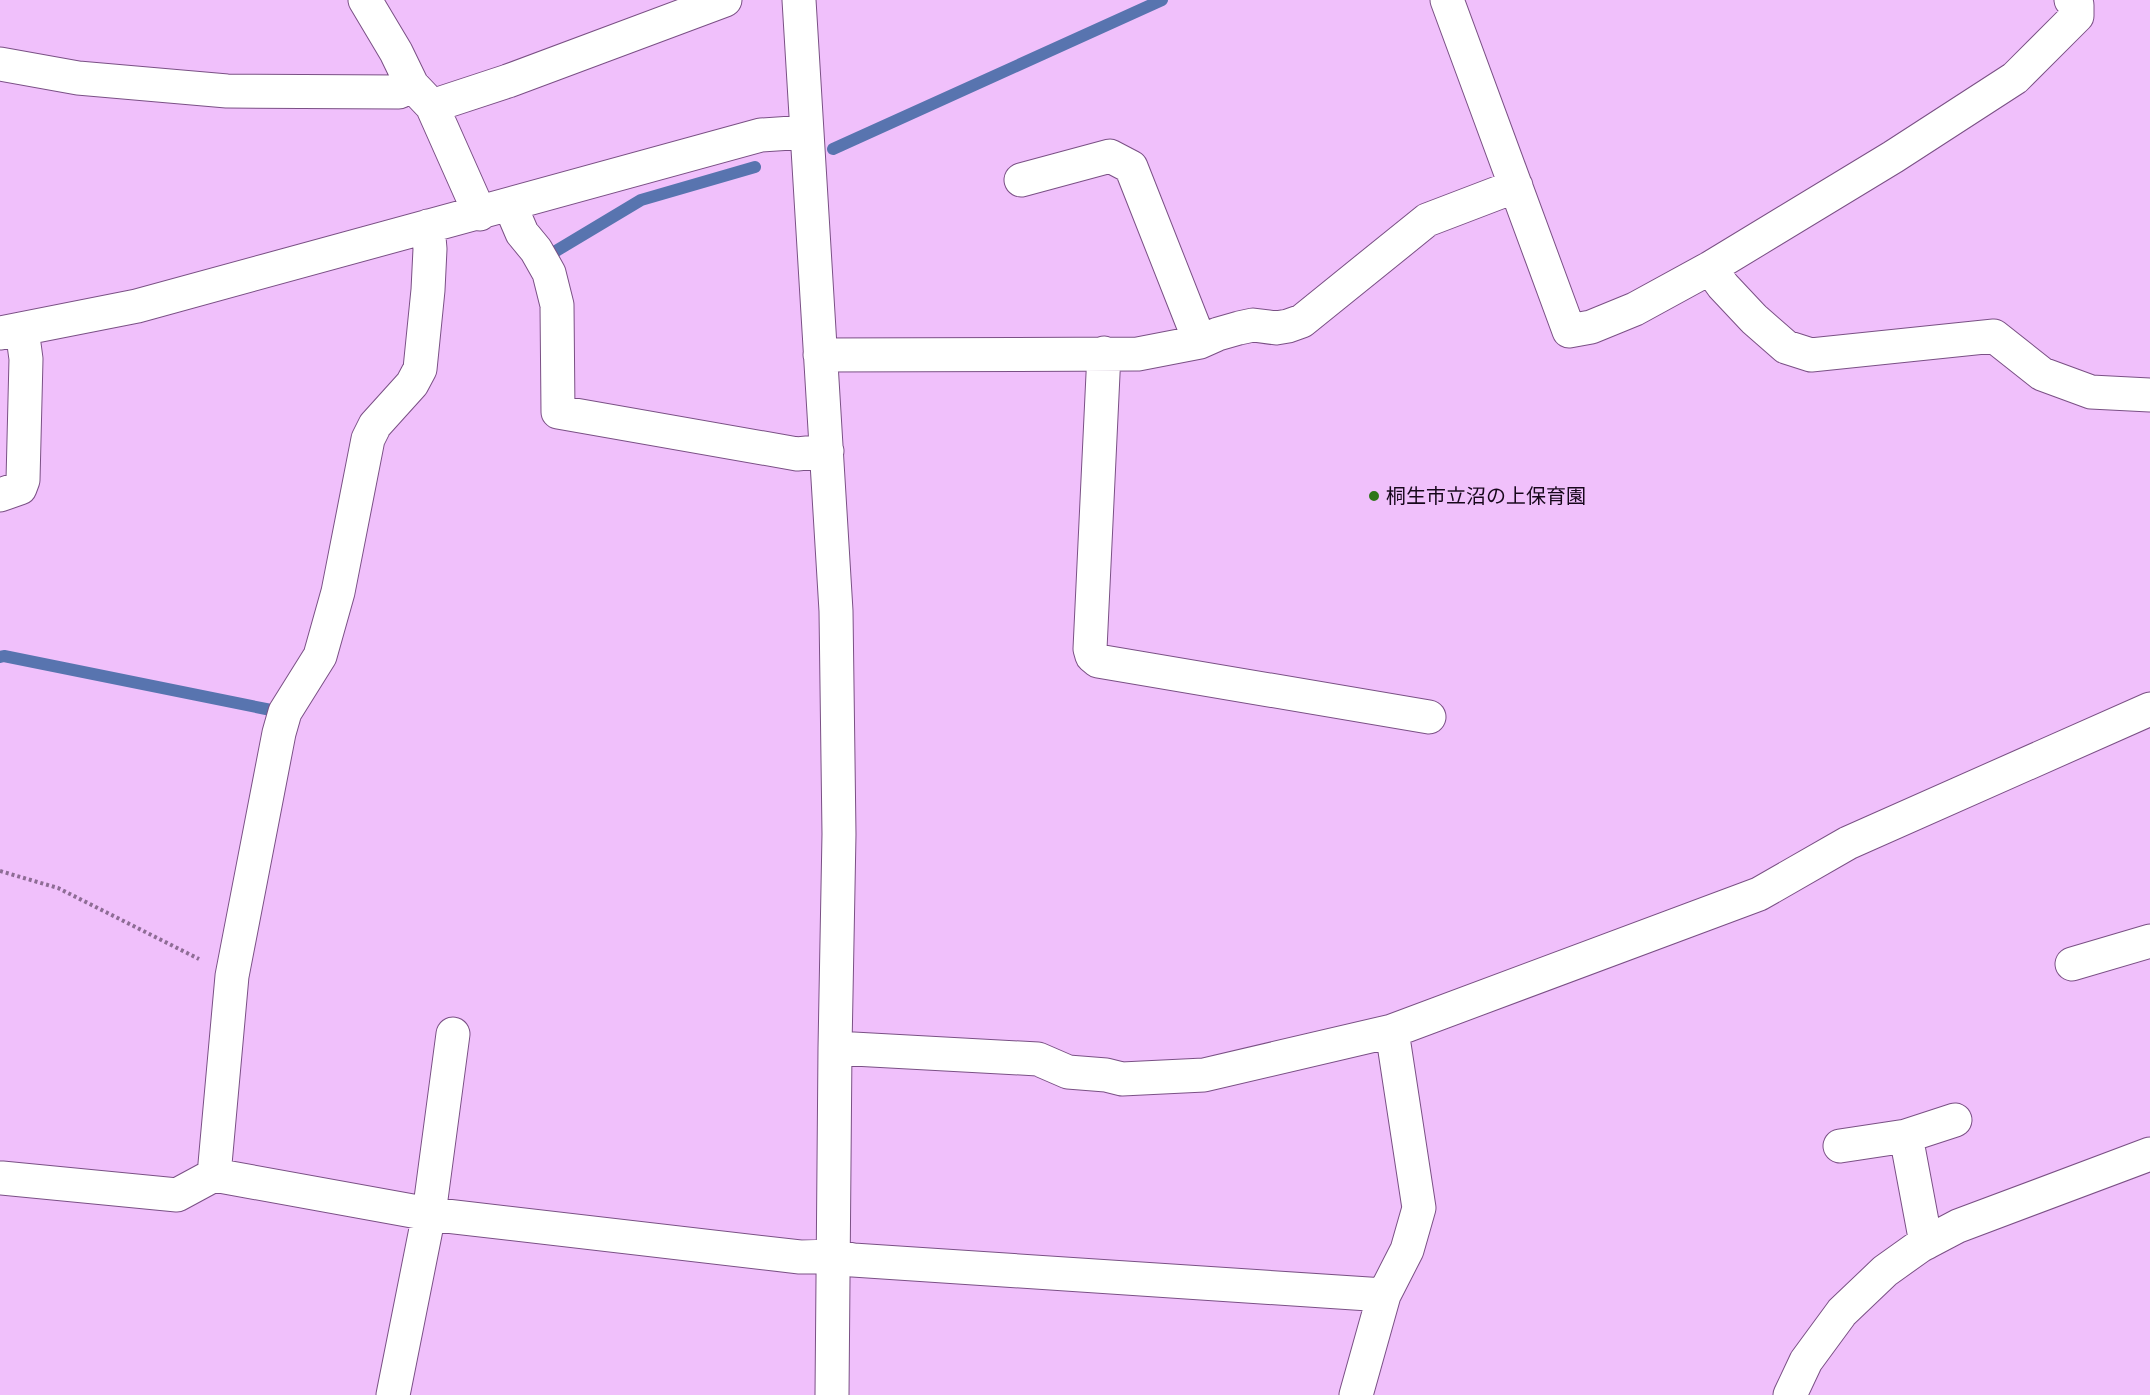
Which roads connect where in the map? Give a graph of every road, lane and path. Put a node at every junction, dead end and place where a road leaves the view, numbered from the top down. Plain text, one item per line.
1 (365, 0) edge
2 (725, 0) edge
3 (800, 0) edge
4 (1447, 0) edge
5 (2071, 0) edge
6 (0, 64) edge
7 (422, 96) junction
8 (807, 132) junction
9 (1021, 180) dead end
10 (1516, 186) junction
11 (495, 209) junction
12 (428, 226) junction
13 (1710, 268) junction
14 (11, 331) edge
15 (1200, 342) junction
16 (1104, 353) junction
17 (820, 356) junction
18 (2150, 395) edge
19 (827, 451) junction
20 (0, 495) edge
21 (2150, 709) edge
22 (1429, 717) dead end
23 (0, 871) edge
24 (2150, 941) edge
25 (2072, 964) dead end
26 (232, 976) junction
27 (1392, 1031) junction
28 (453, 1034) dead end
29 (835, 1048) junction
30 (1955, 1120) dead end
31 (1905, 1136) junction
32 (1840, 1146) dead end
33 (2150, 1154) edge
34 (214, 1175) junction
35 (1, 1180) edge
36 (429, 1215) junction
37 (1926, 1243) junction
38 (833, 1256) junction
39 (1384, 1295) junction
40 (393, 1395) edge
41 (832, 1395) edge
42 (1356, 1395) edge
43 (1790, 1395) edge

1 - 7 street
2 - 7 street
3 - 8 street
4 - 10 street
5 - 13 street
6 - 7 street
7 - 11 street
8 - 11 street
8 - 17 street
9 - 15 street
10 - 13 street
10 - 15 street
11 - 12 street
11 - 19 street
12 - 14 street
12 - 26 street
13 - 18 street
14 - 20 street
15 - 16 street
16 - 17 street
16 - 22 street
17 - 19 street
19 - 29 street
21 - 27 street
23 - 26 path
24 - 25 street
26 - 34 street
27 - 29 street
27 - 39 street
28 - 36 street
29 - 38 street
30 - 31 street
31 - 32 street
31 - 37 street
33 - 37 street
34 - 35 street
34 - 36 street
36 - 38 street
36 - 40 street
37 - 43 street
38 - 39 street
38 - 41 street
39 - 42 street

